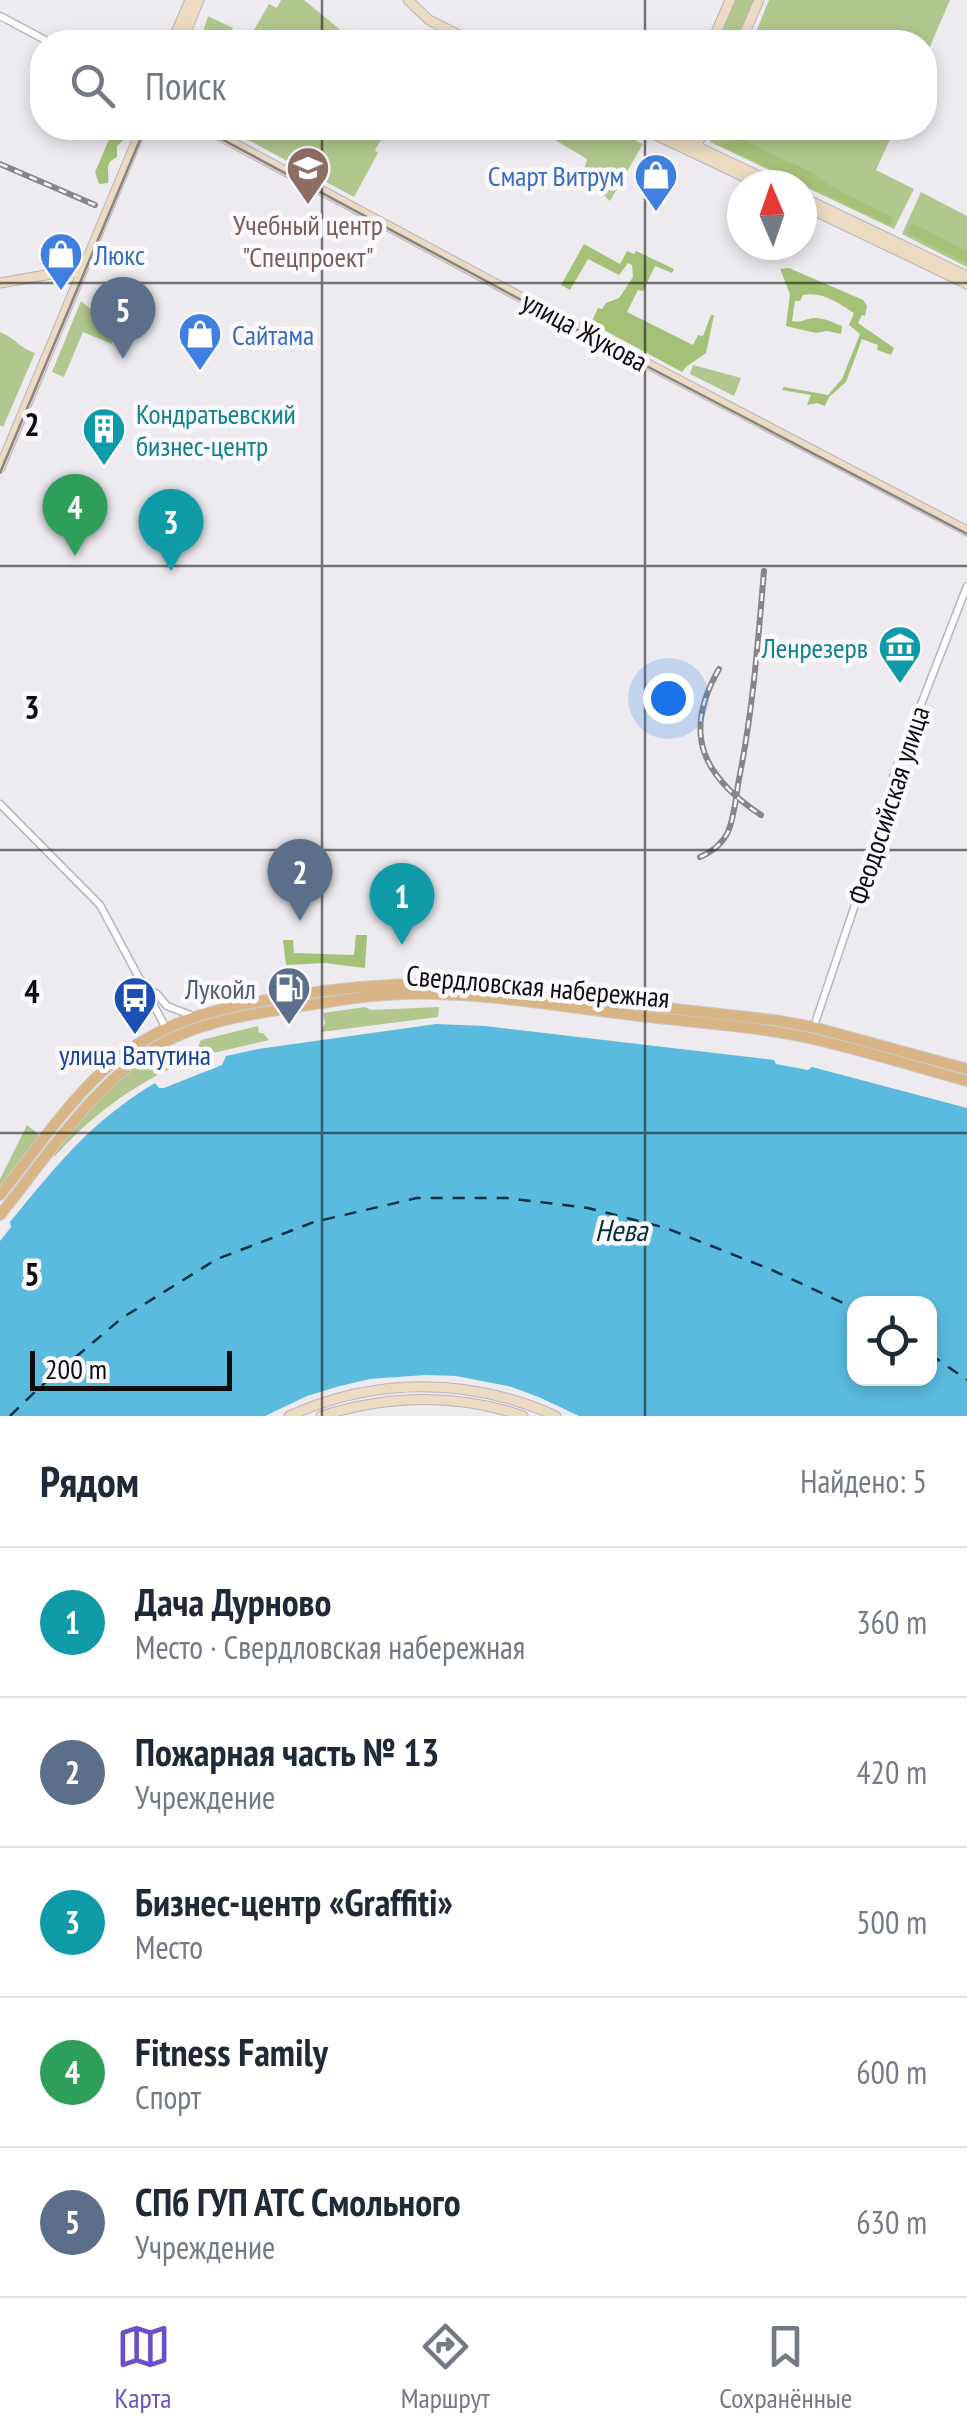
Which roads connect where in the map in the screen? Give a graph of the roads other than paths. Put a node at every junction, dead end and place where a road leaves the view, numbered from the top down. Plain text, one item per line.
1 (190, 0) edge
2 (200, 0) edge
3 (408, 0) edge
4 (730, 0) edge
5 (760, 0) edge
6 (0, 16) edge
7 (177, 30) edge
8 (187, 30) edge
9 (448, 30) edge
10 (717, 30) edge
11 (747, 30) edge
12 (30, 32) edge
13 (137, 140) edge
14 (227, 140) edge
15 (682, 140) edge
16 (701, 140) edge
17 (696, 150) junction
18 (733, 170) edge
19 (743, 170) edge
20 (817, 204) edge
21 (817, 212) edge
22 (81, 274) junction
23 (967, 276) edge
24 (0, 282) edge
25 (967, 284) edge
26 (0, 468) edge
27 (967, 532) edge
28 (967, 586) edge
29 (0, 804) edge
30 (144, 987) junction
31 (194, 1016) junction
32 (813, 1027) junction
33 (165, 1028) junction
34 (176, 1037) junction
35 (967, 1069) edge
36 (967, 1081) edge
37 (0, 1194) edge
38 (0, 1215) edge
39 (289, 1416) edge
40 (321, 1416) edge
41 (523, 1416) edge
42 (556, 1416) edge

1 - 7 main road
2 - 8 main road
3 - 9 main road
4 - 10 main road
5 - 11 main road
6 - 12 street
13 - 22 main road
14 - 27 main road, улица Жукова
15 - 17 main road
16 - 17 main road
17 - 18 main road
17 - 19 main road
20 - 23 main road
21 - 25 main road
22 - 24 main road
22 - 26 main road
28 - 32 street, Феодосийская улица
29 - 30 street
30 - 31 street
30 - 33 street
31 - 32 main road, Свердловская набережная
31 - 33 main road, Свердловская набережная
32 - 35 main road, Свердловская набережная
33 - 34 street
33 - 37 main road, Свердловская набережная
34 - 36 main road, Свердловская набережная
34 - 38 main road, Свердловская набережная
39 - 42 main road
40 - 41 main road

